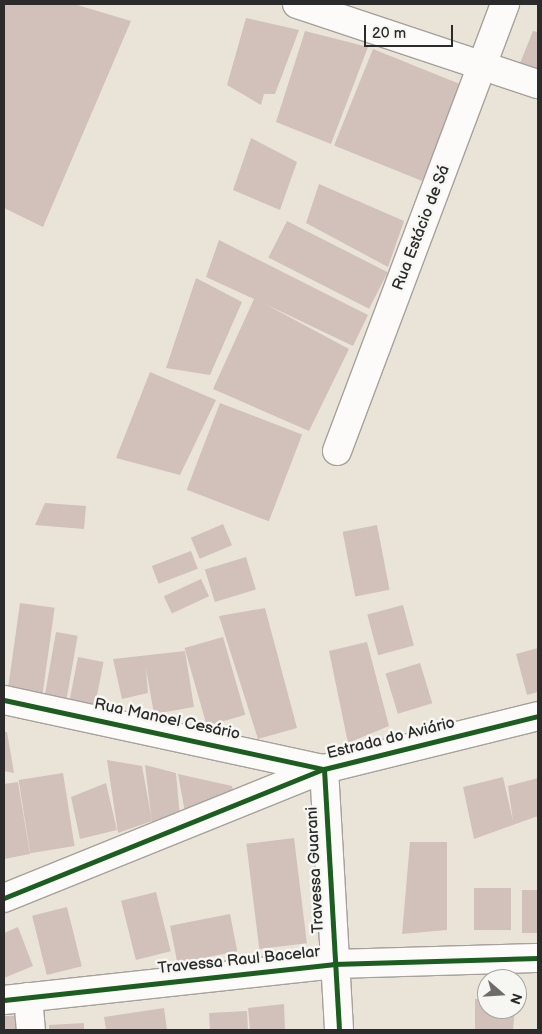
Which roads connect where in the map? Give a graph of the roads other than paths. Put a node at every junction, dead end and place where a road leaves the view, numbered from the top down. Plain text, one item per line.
1 (297, 4) edge
2 (505, 4) edge
3 (484, 66) junction
4 (538, 84) edge
5 (337, 451) dead end
6 (4, 700) edge
7 (538, 716) edge
8 (324, 769) junction
9 (4, 898) edge
10 (538, 958) edge
11 (333, 964) junction
12 (16, 998) edge
13 (31, 1030) edge
14 (339, 1030) edge

1 - 3 street
2 - 3 street, Rua Estácio de Sá
3 - 4 street
3 - 5 street, Rua Estácio de Sá
6 - 8 street, Rua Manoel Cesário
7 - 8 street, Estrada do Aviário
8 - 9 street, Estrada do Aviário
8 - 11 street, Travessa Guarani
10 - 11 street, Travessa Raul Bacelar
11 - 12 street, Travessa Raul Bacelar
11 - 14 street, Travessa Guarani
12 - 13 street

